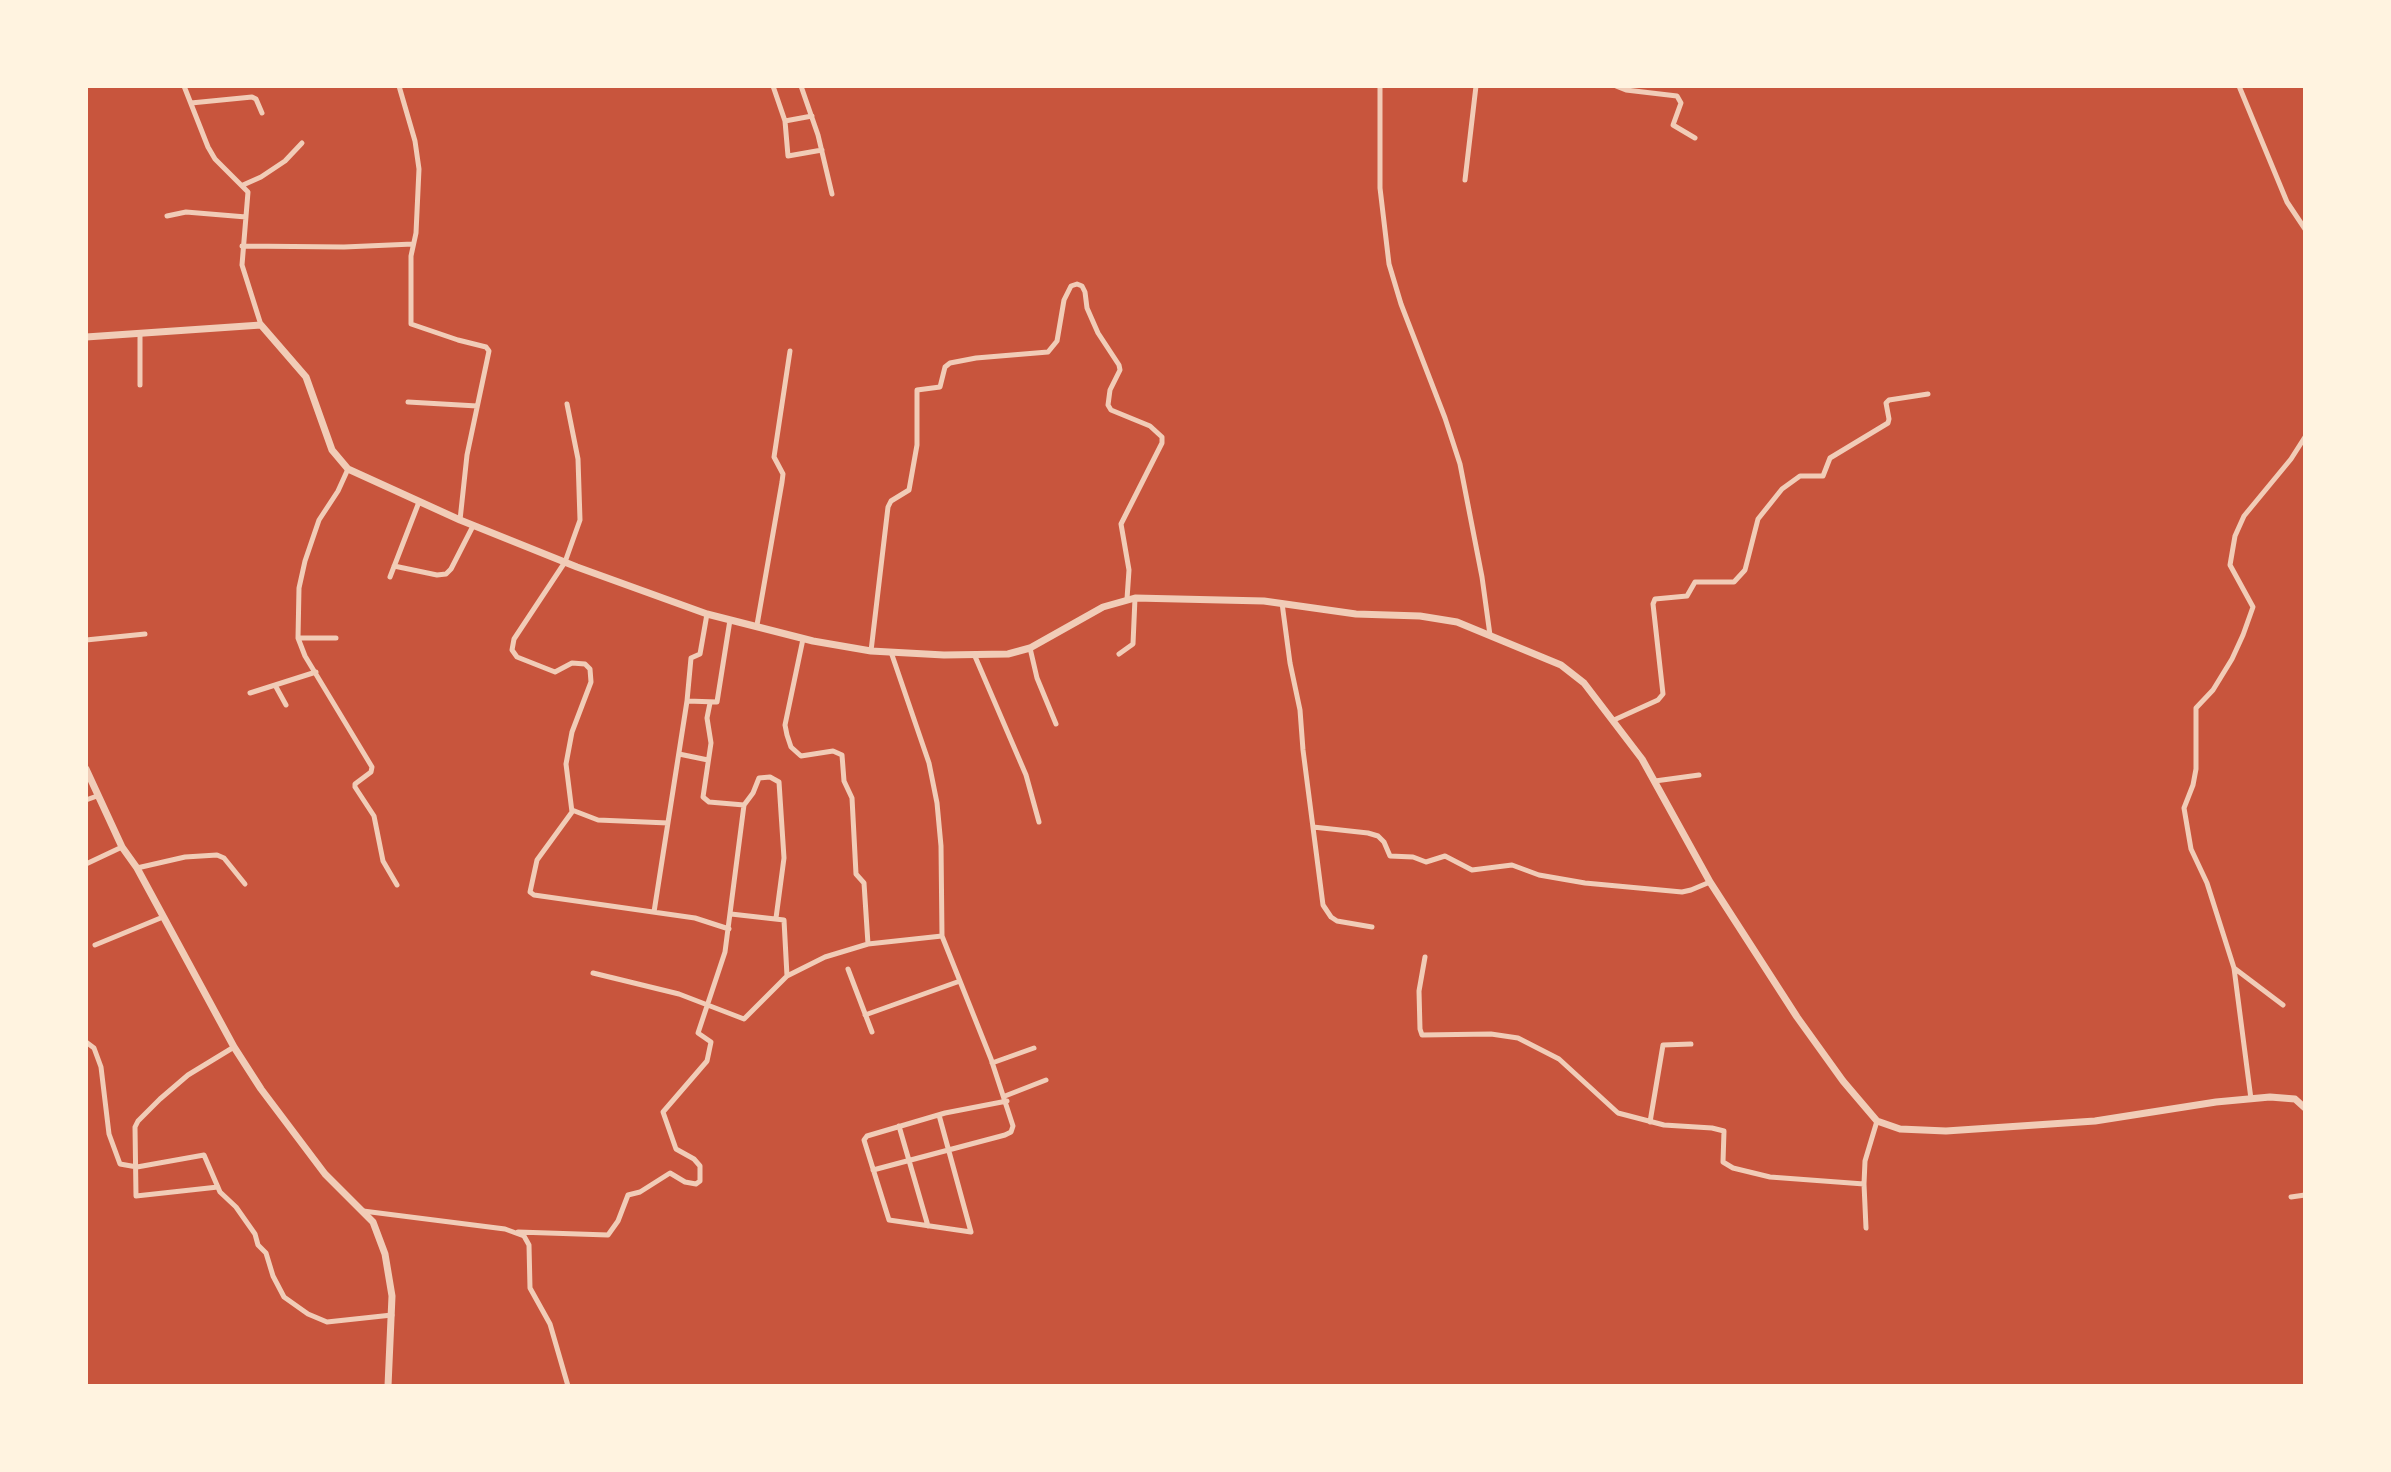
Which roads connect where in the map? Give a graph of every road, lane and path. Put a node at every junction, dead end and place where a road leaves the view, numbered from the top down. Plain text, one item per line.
1 (184, 86) edge
2 (398, 86) edge
3 (773, 86) edge
4 (801, 86) edge
5 (1380, 86) edge
6 (1476, 86) edge
7 (1616, 86) edge
8 (2239, 86) edge
9 (1649, 88) edge
10 (191, 103) junction
11 (262, 113) dead end
12 (812, 116) junction
13 (785, 121) junction
14 (1695, 138) dead end
15 (302, 143) dead end
16 (821, 150) junction
17 (1465, 180) dead end
18 (243, 185) junction
19 (832, 194) dead end
20 (167, 216) dead end
21 (246, 217) junction
22 (2305, 229) edge
23 (413, 244) junction
24 (242, 246) junction
25 (261, 325) junction
26 (140, 333) junction
27 (86, 337) edge
28 (790, 351) dead end
29 (140, 385) dead end
30 (1928, 394) dead end
31 (408, 402) dead end
32 (566, 404) dead end
33 (477, 406) junction
34 (2305, 437) edge
35 (348, 469) junction
36 (419, 502) junction
37 (460, 520) junction
38 (473, 526) junction
39 (565, 562) junction
40 (394, 566) junction
41 (390, 576) dead end
42 (1131, 599) junction
43 (1282, 603) junction
44 (708, 614) junction
45 (730, 620) junction
46 (757, 625) junction
47 (145, 634) dead end
48 (1490, 635) junction
49 (298, 638) junction
50 (336, 638) dead end
51 (803, 639) junction
52 (86, 640) edge
53 (1030, 648) junction
54 (871, 651) junction
55 (891, 652) junction
56 (974, 654) junction
57 (1119, 654) dead end
58 (316, 672) junction
59 (275, 685) junction
60 (250, 693) dead end
61 (687, 701) junction
62 (710, 703) junction
63 (286, 705) dead end
64 (1614, 720) junction
65 (1056, 724) dead end
66 (679, 754) junction
67 (708, 760) junction
68 (86, 769) edge
69 (1699, 775) dead end
70 (1655, 782) junction
71 (97, 796) junction
72 (86, 800) edge
73 (744, 804) junction
74 (572, 810) junction
75 (1039, 822) dead end
76 (668, 823) junction
77 (1312, 827) junction
78 (122, 847) junction
79 (86, 864) edge
80 (137, 868) junction
81 (1710, 882) junction
82 (245, 884) dead end
83 (397, 885) dead end
84 (654, 912) junction
85 (731, 914) junction
86 (163, 917) junction
87 (776, 918) junction
88 (1372, 927) dead end
89 (729, 929) junction
90 (942, 936) junction
91 (868, 944) junction
92 (95, 945) dead end
93 (1425, 957) dead end
94 (2234, 968) junction
95 (848, 969) dead end
96 (593, 974) dead end
97 (786, 976) junction
98 (960, 981) junction
99 (707, 1003) junction
100 (2283, 1005) dead end
101 (865, 1016) junction
102 (872, 1032) dead end
103 (86, 1042) edge
104 (1691, 1044) dead end
105 (234, 1047) junction
106 (1034, 1048) dead end
107 (992, 1063) junction
108 (1046, 1080) dead end
109 (1006, 1099) junction
110 (2251, 1099) junction
111 (2305, 1108) edge
112 (939, 1115) junction
113 (1877, 1121) junction
114 (1650, 1122) junction
115 (899, 1126) junction
116 (949, 1150) junction
117 (908, 1159) junction
118 (136, 1167) junction
119 (873, 1170) junction
120 (1864, 1184) junction
121 (218, 1187) junction
122 (2305, 1195) edge
123 (2291, 1197) dead end
124 (363, 1211) junction
125 (928, 1226) junction
126 (1866, 1228) dead end
127 (518, 1233) junction
128 (392, 1315) junction
129 (388, 1386) edge
130 (568, 1386) edge

1 - 10 street
2 - 23 street
3 - 13 street
4 - 12 street
5 - 48 street
6 - 17 street
7 - 9 street
8 - 22 street
9 - 14 street
10 - 11 street
10 - 18 street
12 - 13 street
12 - 16 street
13 - 16 street
15 - 18 street
16 - 19 street
18 - 21 street
20 - 21 street
21 - 24 street
23 - 24 street
23 - 33 street
24 - 25 street
25 - 26 street
25 - 35 street
26 - 27 street
26 - 29 street
28 - 46 street
30 - 64 street
31 - 33 street
32 - 39 street
33 - 37 street
34 - 94 street
35 - 36 street
35 - 49 street
36 - 37 street
36 - 40 street
37 - 38 street
38 - 39 street
38 - 40 street
39 - 44 street
39 - 74 street
40 - 41 street
42 - 43 street
42 - 53 street
42 - 54 street
42 - 57 street
43 - 48 street
43 - 77 street
44 - 45 street
44 - 61 street
45 - 46 street
45 - 62 street
46 - 51 street
47 - 52 street
48 - 64 street
49 - 50 street
49 - 58 street
51 - 54 street
51 - 91 street
53 - 56 street
53 - 65 street
54 - 55 street
55 - 56 street
55 - 90 street
56 - 75 street
58 - 59 street
58 - 83 street
59 - 60 street
59 - 63 street
61 - 62 street
61 - 66 street
62 - 67 street
64 - 70 street
66 - 67 street
66 - 76 street
67 - 73 street
68 - 71 street
69 - 70 street
70 - 81 street
71 - 72 street
71 - 78 street
73 - 85 street
73 - 87 street
74 - 76 street
74 - 84 street
76 - 84 street
77 - 81 street
77 - 88 street
78 - 79 street
78 - 80 street
80 - 82 street
80 - 86 street
81 - 113 street
84 - 89 street
85 - 87 street
85 - 89 street
86 - 92 street
86 - 105 street
87 - 97 street
89 - 99 street
90 - 91 street
90 - 98 street
91 - 97 street
93 - 114 street
94 - 100 street
94 - 110 street
95 - 101 street
96 - 99 street
97 - 99 street
98 - 101 street
98 - 107 street
99 - 127 street
101 - 102 street
103 - 118 street
104 - 114 street
105 - 118 street
105 - 124 street
106 - 107 street
107 - 109 street
108 - 109 street
109 - 112 street
109 - 116 street
110 - 111 street
110 - 113 street
112 - 115 street
112 - 116 street
113 - 120 street
114 - 120 street
115 - 117 street
115 - 119 street
116 - 117 street
116 - 125 street
117 - 119 street
117 - 125 street
118 - 121 street
118 - 121 street
119 - 125 street
120 - 126 street
121 - 128 street
122 - 123 street
124 - 127 street
124 - 128 street
127 - 130 street
128 - 129 street

